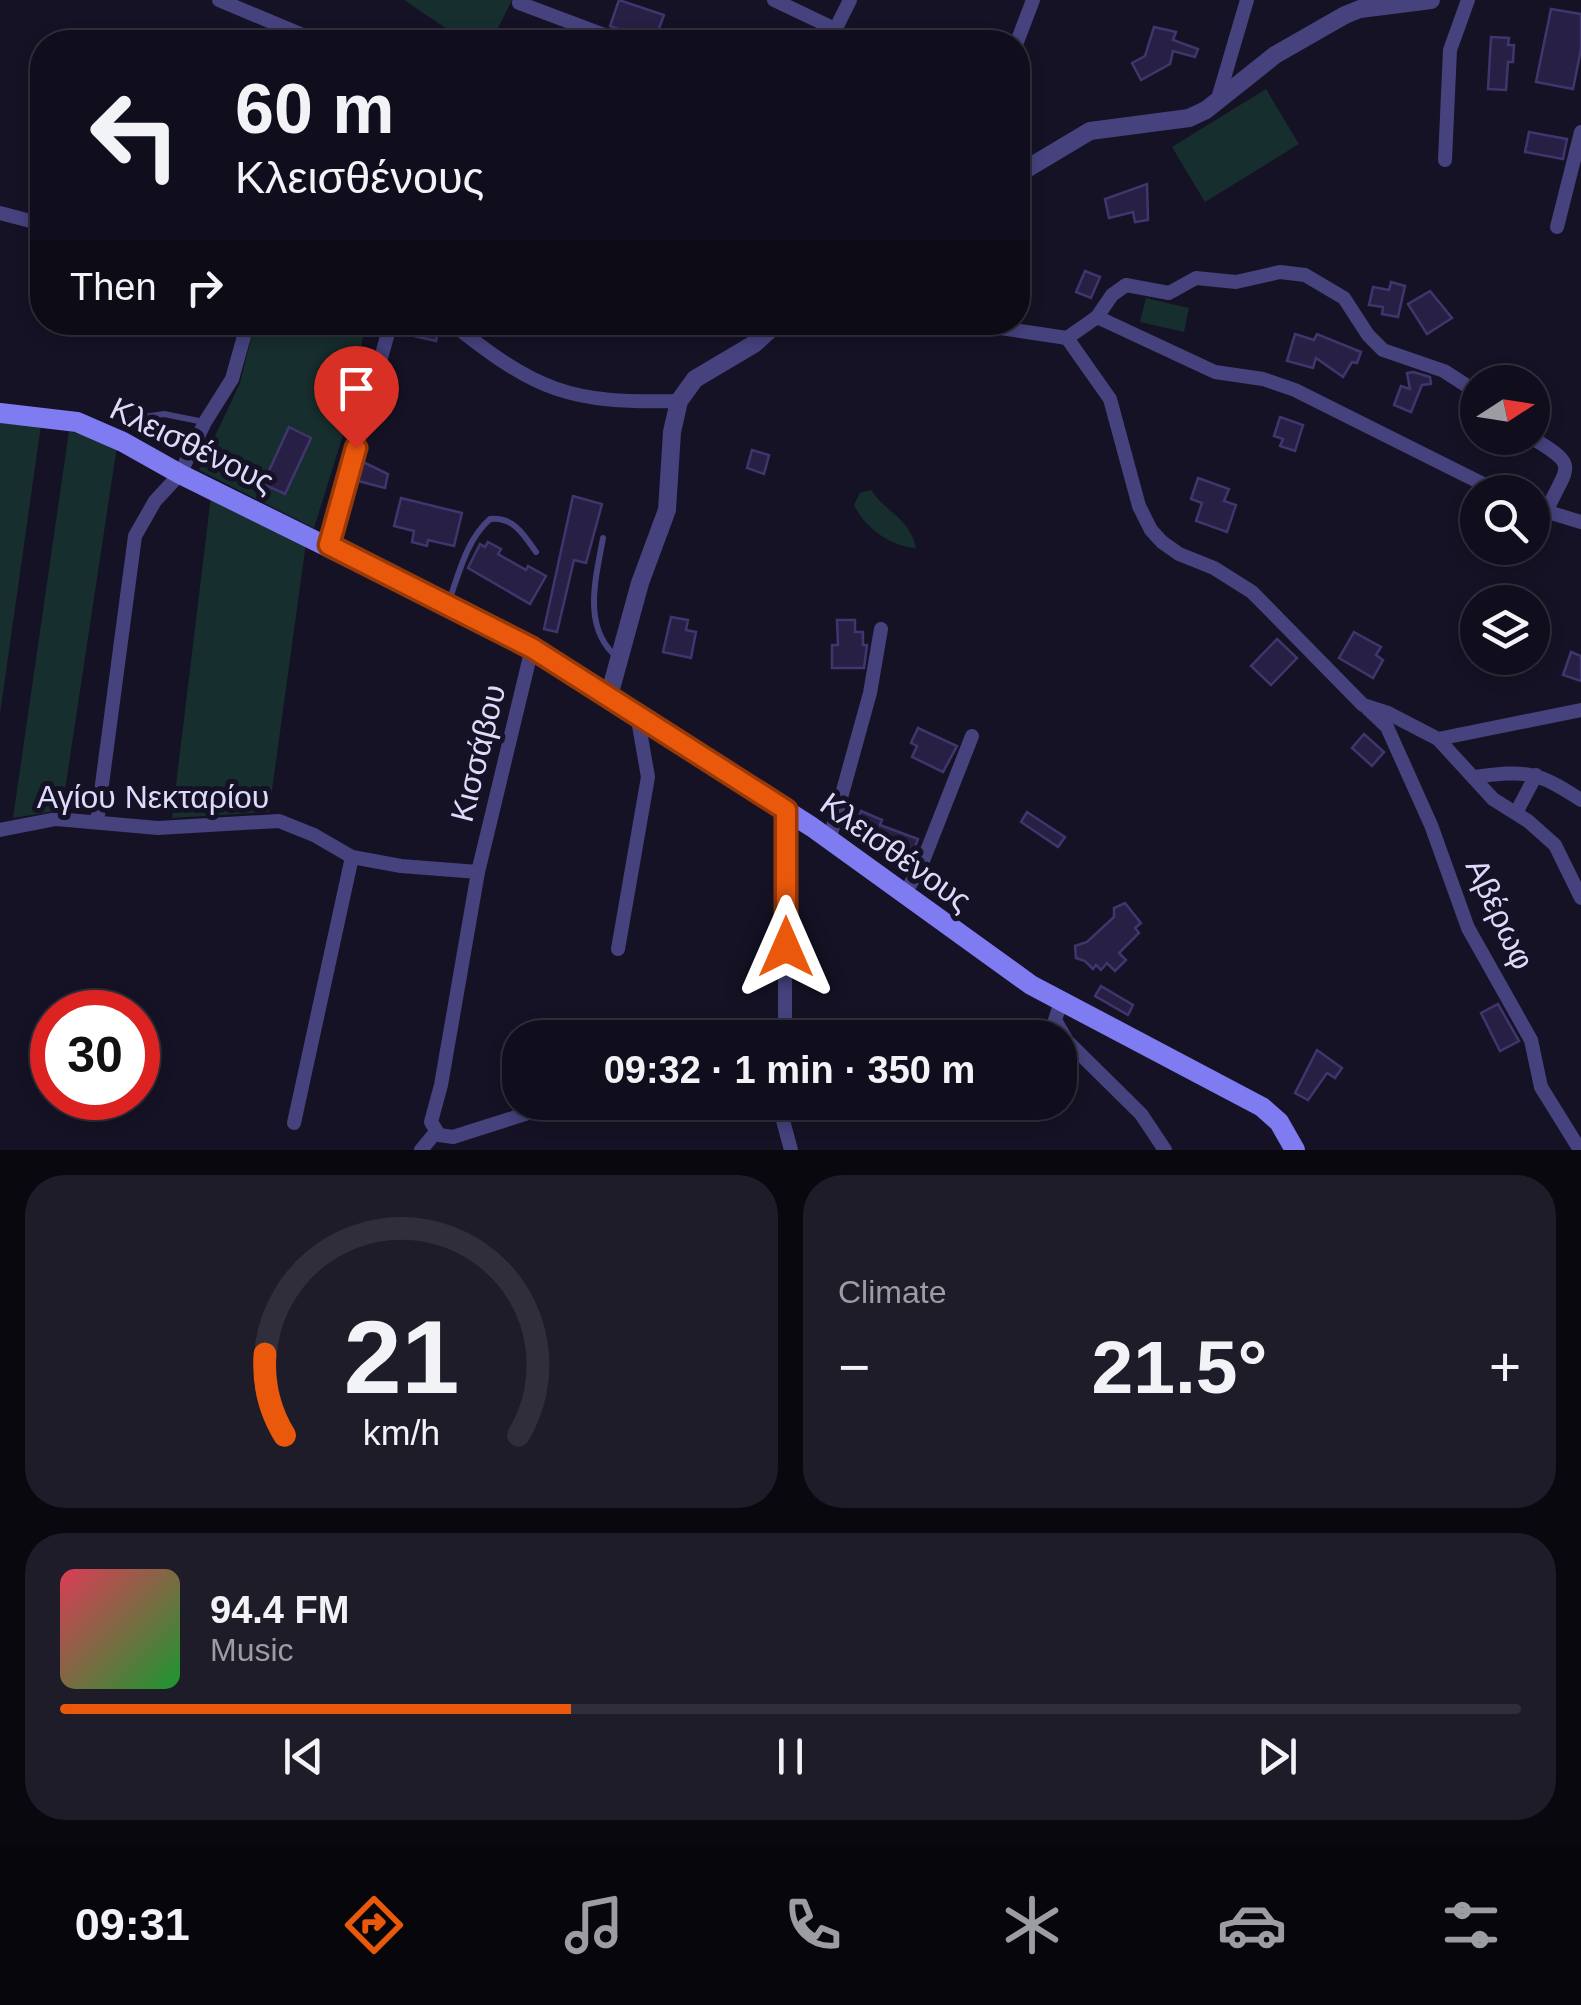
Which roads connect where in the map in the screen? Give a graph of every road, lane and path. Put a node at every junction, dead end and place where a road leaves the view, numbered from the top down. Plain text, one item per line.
1 (219, 0) edge
2 (774, 0) edge
3 (850, 0) edge
4 (1034, 0) edge
5 (1247, 0) edge
6 (1431, 0) edge
7 (1468, 0) edge
8 (519, 3) dead end
9 (1346, 7) edge
10 (290, 30) edge
11 (591, 30) edge
12 (822, 30) edge
13 (835, 30) edge
14 (1023, 30) edge
15 (1217, 103) junction
16 (1581, 132) edge
17 (1446, 160) dead end
18 (1030, 167) edge
19 (0, 213) edge
20 (30, 221) edge
21 (1557, 226) dead end
22 (1097, 317) junction
23 (1030, 333) edge
24 (244, 335) edge
25 (387, 335) edge
26 (467, 335) edge
27 (764, 335) edge
28 (1066, 338) junction
29 (1460, 381) edge
30 (679, 401) junction
31 (0, 413) edge
32 (124, 420) dead end
33 (205, 422) junction
34 (1550, 448) edge
35 (180, 474) junction
36 (1465, 475) edge
37 (1550, 495) edge
38 (1550, 513) edge
39 (1581, 522) edge
40 (602, 538) dead end
41 (329, 545) junction
42 (536, 552) dead end
43 (447, 605) junction
44 (882, 630) dead end
45 (532, 648) junction
46 (619, 658) junction
47 (610, 696) junction
48 (1364, 705) junction
49 (1581, 710) edge
50 (637, 713) junction
51 (972, 736) dead end
52 (1438, 739) junction
53 (1536, 775) junction
54 (1474, 776) junction
55 (1581, 800) edge
56 (786, 810) junction
57 (1516, 813) junction
58 (97, 822) junction
59 (0, 830) edge
60 (829, 841) junction
61 (352, 858) junction
62 (478, 872) junction
63 (904, 894) junction
64 (1581, 898) edge
65 (618, 949) dead end
66 (1060, 1002) junction
67 (785, 1020) edge
68 (507, 1120) edge
69 (783, 1120) edge
70 (294, 1124) dead end
71 (436, 1132) junction
72 (421, 1150) edge
73 (792, 1150) edge
74 (1165, 1150) edge
75 (1296, 1150) edge
76 (1580, 1150) edge

1 - 10 street
2 - 12 street
3 - 13 street
4 - 14 street
5 - 15 street
6 - 9 street
7 - 17 street
8 - 11 street
9 - 15 street
15 - 18 street
16 - 21 street
19 - 20 street
22 - 28 street
22 - 29 street
22 - 36 street
23 - 28 street
24 - 33 street
25 - 41 street
26 - 30 street
27 - 30 street
28 - 48 street, Αβέρωφ
30 - 46 street
31 - 35 main road, Κλεισθένους
32 - 33 lane
33 - 35 street
34 - 37 street
35 - 41 main road, Κλεισθένους
35 - 58 street
38 - 39 street
40 - 46 lane
41 - 43 main road, Κλεισθένους
42 - 43 lane
43 - 45 main road, Κλεισθένους
44 - 60 street
45 - 47 main road, Κλεισθένους
45 - 62 street, Κισσάβου
46 - 47 street
47 - 50 main road, Κλεισθένους
48 - 52 street
48 - 76 street, Αβέρωφ
49 - 52 street
50 - 56 main road, Κλεισθένους
50 - 65 street
51 - 63 street
52 - 54 street
53 - 54 street
53 - 55 street
53 - 57 street
54 - 57 street
56 - 60 main road, Κλεισθένους
56 - 67 street
57 - 64 street
58 - 59 street, Αγίου Νεκταρίου
58 - 61 street, Αγίου Νεκταρίου
60 - 63 main road, Κλεισθένους
61 - 62 street, Αγίου Νεκταρίου
61 - 70 street
62 - 71 street, Κισσάβου
63 - 66 main road, Κλεισθένους
66 - 74 street
66 - 75 main road, Κλεισθένους
68 - 71 street
69 - 73 street
71 - 72 street

